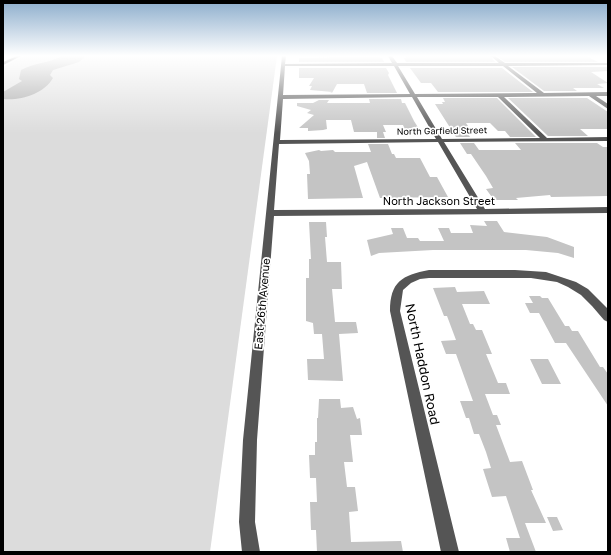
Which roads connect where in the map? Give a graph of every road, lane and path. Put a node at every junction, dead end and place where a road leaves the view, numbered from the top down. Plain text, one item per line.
1 (282, 82) edge
2 (405, 82) edge
3 (527, 82) edge
4 (590, 94) junction
5 (608, 94) edge
6 (499, 95) junction
7 (543, 95) junction
8 (281, 96) junction
9 (414, 96) junction
10 (608, 107) edge
11 (545, 139) junction
12 (608, 139) edge
13 (440, 140) junction
14 (277, 142) junction
15 (608, 210) edge
16 (482, 212) junction
17 (270, 213) junction
18 (608, 317) edge
19 (251, 552) edge
20 (450, 552) edge

1 - 8 street, East 26th Avenue
2 - 9 street
3 - 7 street
4 - 5 street
4 - 7 street
4 - 10 street
6 - 7 street
6 - 9 street
6 - 11 street
8 - 9 street
8 - 14 street, East 26th Avenue
9 - 13 street
11 - 12 street, North Garfield Street
11 - 13 street, North Garfield Street
13 - 14 street, North Garfield Street
13 - 16 street
14 - 17 street, East 26th Avenue
15 - 16 street, North Jackson Street
16 - 17 street, North Jackson Street
17 - 19 street, East 26th Avenue
18 - 20 street, North Haddon Road

